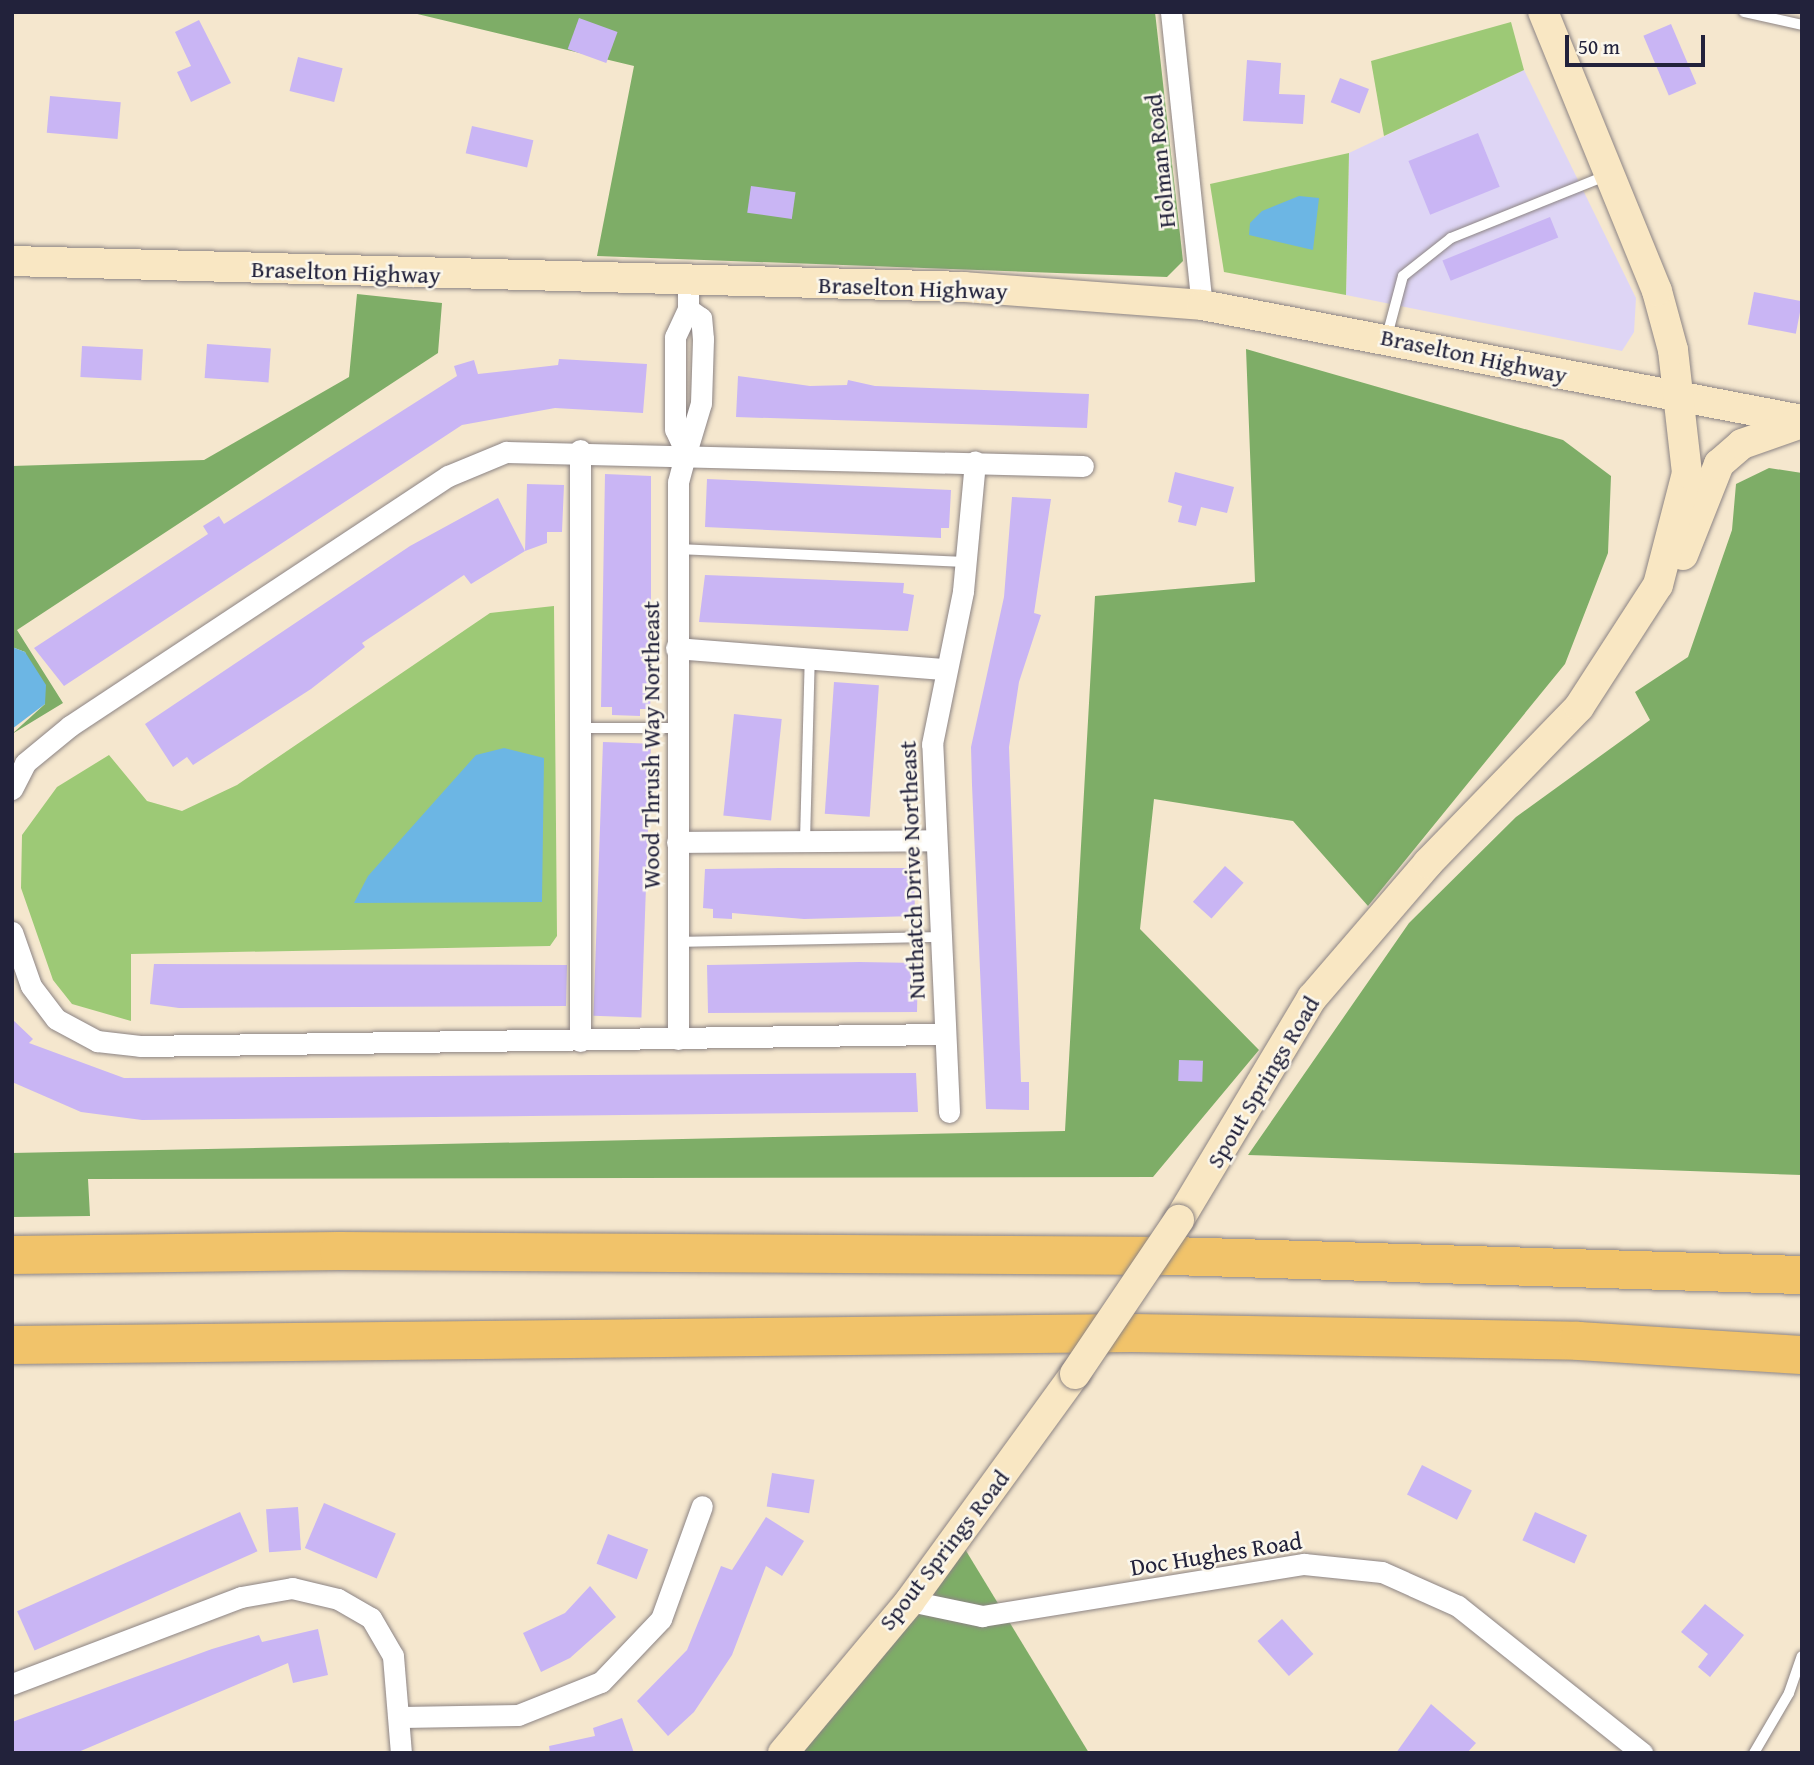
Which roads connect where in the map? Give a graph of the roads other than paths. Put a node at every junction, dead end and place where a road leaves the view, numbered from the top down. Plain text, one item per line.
1 (1171, 12) edge
2 (1744, 12) edge
3 (1544, 15) edge
4 (1802, 25) edge
5 (1608, 175) junction
6 (12, 261) edge
7 (688, 295) junction
8 (1202, 305) junction
9 (1387, 337) junction
10 (1683, 401) junction
11 (1802, 421) edge
12 (580, 450) junction
13 (686, 453) junction
14 (975, 462) junction
15 (1083, 467) dead end
16 (677, 550) junction
17 (967, 562) junction
18 (1658, 585) junction
19 (676, 648) junction
20 (810, 654) junction
21 (945, 668) junction
22 (576, 728) junction
23 (676, 728) junction
24 (12, 789) edge
25 (935, 839) junction
26 (805, 841) junction
27 (677, 842) junction
28 (12, 932) edge
29 (940, 937) junction
30 (678, 942) junction
31 (944, 1034) junction
32 (678, 1039) junction
33 (580, 1041) junction
34 (949, 1112) dead end
35 (12, 1255) edge
36 (1802, 1275) edge
37 (12, 1345) edge
38 (1802, 1355) edge
39 (702, 1506) dead end
40 (910, 1601) junction
41 (1802, 1656) edge
42 (12, 1684) edge
43 (402, 1717) junction
44 (401, 1753) edge
45 (783, 1753) edge
46 (1642, 1753) edge
47 (1754, 1753) edge

1 - 8 street, Holman Road
2 - 4 lane
3 - 5 street, Spout Springs Road
5 - 9 lane
5 - 10 street, Spout Springs Road
6 - 7 street, Braselton Highway
7 - 8 street, Braselton Highway
7 - 13 street
8 - 9 street, Braselton Highway
9 - 10 street, Braselton Highway
10 - 11 street, Braselton Highway
10 - 18 street, Spout Springs Road
11 - 18 street
12 - 13 street
12 - 22 street
12 - 24 street
13 - 14 street
13 - 16 street, Wood Thrush Way Northeast
14 - 15 street
14 - 17 street, Nuthatch Drive Northeast
16 - 17 lane
16 - 19 street, Wood Thrush Way Northeast
17 - 21 street, Nuthatch Drive Northeast
18 - 40 street, Spout Springs Road, bridge
19 - 20 street
19 - 23 street, Wood Thrush Way Northeast
20 - 21 street
20 - 26 lane
21 - 25 street, Nuthatch Drive Northeast
22 - 23 lane
22 - 33 street
23 - 27 street, Wood Thrush Way Northeast
25 - 26 street
25 - 29 street, Nuthatch Drive Northeast
26 - 27 street
27 - 30 street, Wood Thrush Way Northeast
28 - 33 street
29 - 30 lane
29 - 31 street, Nuthatch Drive Northeast
30 - 32 street, Wood Thrush Way Northeast
31 - 32 street
31 - 34 street, Nuthatch Drive Northeast
32 - 33 street
35 - 36 highway
37 - 38 highway
39 - 43 street
40 - 45 street, Spout Springs Road
40 - 46 street, Doc Hughes Road
41 - 47 lane
42 - 43 street
43 - 44 street

